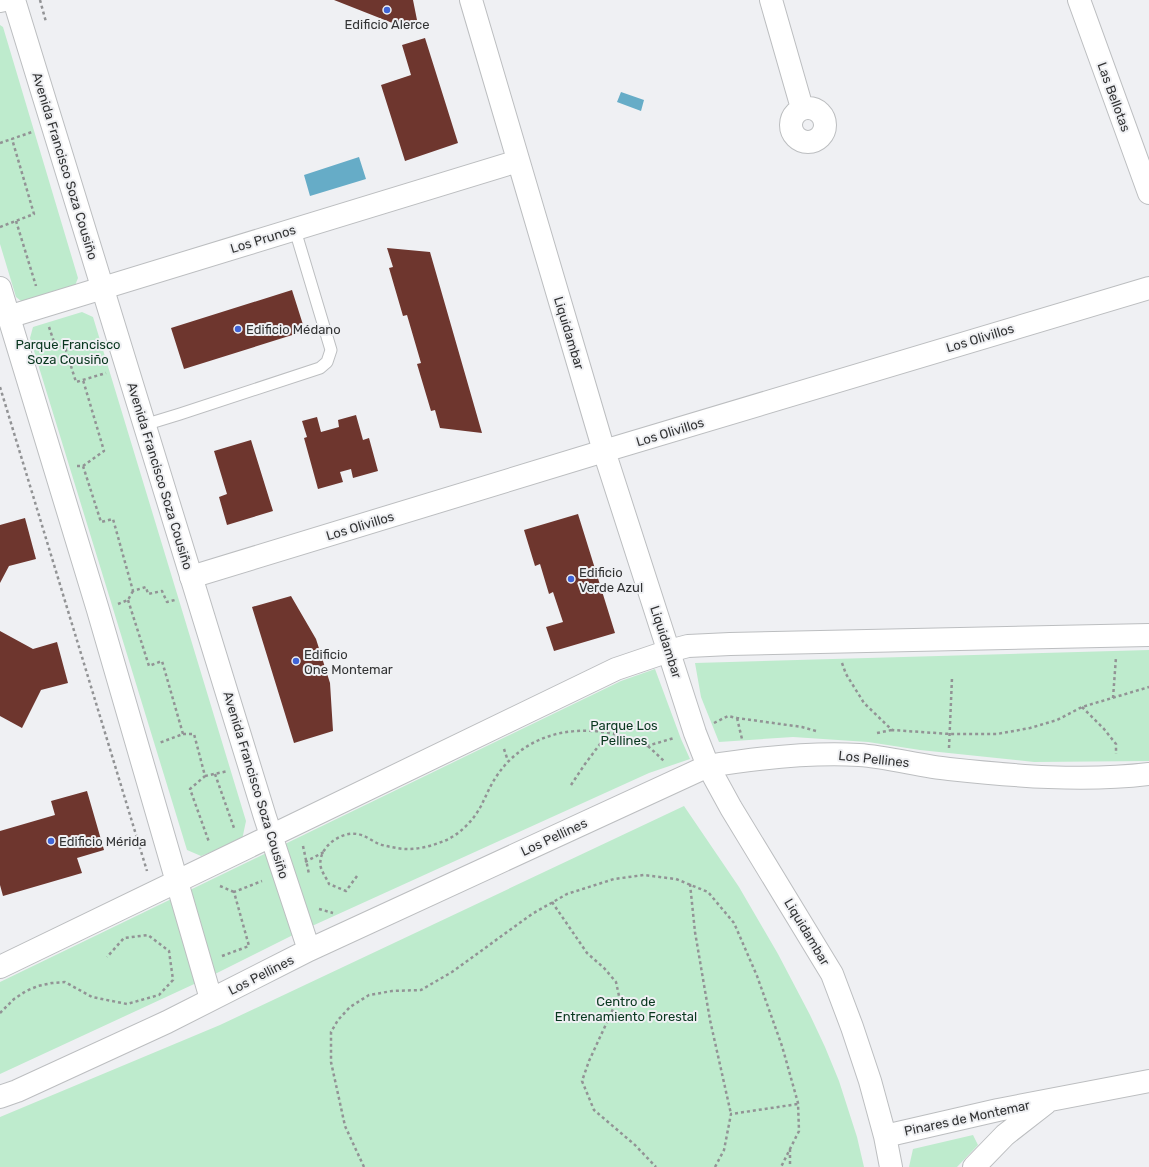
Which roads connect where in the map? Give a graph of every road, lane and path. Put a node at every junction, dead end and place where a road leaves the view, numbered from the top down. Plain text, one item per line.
1 (5, 0) edge
2 (14, 0) edge
3 (471, 0) edge
4 (771, 0) edge
5 (1079, 0) edge
6 (0, 1) edge
7 (802, 108) dead end
8 (53, 126) junction
9 (12, 138) junction
10 (0, 143) edge
11 (518, 161) junction
12 (1149, 193) edge
13 (0, 227) edge
14 (295, 230) junction
15 (0, 288) edge
16 (102, 288) junction
17 (1149, 288) edge
18 (8, 317) junction
19 (84, 380) dead end
20 (0, 387) edge
21 (144, 425) junction
22 (604, 451) junction
23 (54, 465) junction
24 (83, 466) junction
25 (194, 586) junction
26 (128, 600) dead end
27 (1116, 635) junction
28 (1149, 635) edge
29 (833, 642) junction
30 (669, 651) junction
31 (952, 678) dead end
32 (1149, 687) edge
33 (1113, 698) junction
34 (1082, 707) junction
35 (892, 730) junction
36 (817, 732) dead end
37 (695, 733) junction
38 (183, 734) junction
39 (950, 734) junction
40 (871, 735) dead end
41 (620, 736) junction
42 (138, 750) junction
43 (708, 766) junction
44 (948, 769) junction
45 (215, 774) dead end
46 (1149, 774) edge
47 (1118, 778) junction
48 (571, 785) dead end
49 (234, 830) dead end
50 (271, 835) junction
51 (210, 845) dead end
52 (284, 873) junction
53 (357, 876) dead end
54 (178, 882) junction
55 (213, 884) dead end
56 (690, 884) junction
57 (234, 892) junction
58 (154, 894) junction
59 (552, 902) junction
60 (309, 950) junction
61 (107, 957) dead end
62 (202, 964) junction
63 (0, 967) edge
64 (211, 1000) junction
65 (0, 1013) edge
66 (1149, 1081) edge
67 (0, 1097) edge
68 (1049, 1100) junction
69 (798, 1104) junction
70 (731, 1114) junction
71 (885, 1136) junction
72 (790, 1149) junction
73 (364, 1167) edge
74 (656, 1167) edge
75 (715, 1167) edge
76 (781, 1167) edge
77 (790, 1167) edge
78 (891, 1167) edge
79 (974, 1167) edge

1 - 6 street
2 - 8 street, Avenida Francisco Soza Cousiño
3 - 11 street, Liquidambar
4 - 7 street
5 - 12 street, Las Bellotas
8 - 9 path
8 - 16 street, Avenida Francisco Soza Cousiño
9 - 10 path
9 - 13 path
11 - 14 street, Los Prunos
11 - 22 street, Liquidambar
14 - 16 street, Los Prunos
14 - 21 lane
15 - 18 street
16 - 18 street, Los Prunos
16 - 21 street, Avenida Francisco Soza Cousiño
17 - 22 street, Los Olivillos
18 - 23 street
19 - 24 path
20 - 58 path
21 - 25 street, Avenida Francisco Soza Cousiño
22 - 25 street, Los Olivillos
22 - 30 street, Liquidambar
23 - 24 path
23 - 42 street
24 - 25 path
25 - 50 street, Avenida Francisco Soza Cousiño
26 - 38 path
27 - 28 street
27 - 29 street
27 - 33 path
29 - 30 street
29 - 35 path
30 - 37 street, Liquidambar
30 - 50 street
31 - 39 path
32 - 33 path
33 - 34 path
34 - 39 path
34 - 47 path
35 - 39 path
35 - 40 path
36 - 37 path
37 - 41 path
37 - 43 street, Liquidambar
38 - 42 path
38 - 51 path
39 - 44 path
41 - 48 path
41 - 53 path
42 - 54 street
43 - 44 street, Los Pellines
43 - 60 street, Los Pellines
43 - 71 street, Liquidambar
44 - 47 street, Los Pellines
45 - 49 path
46 - 47 street, Los Pellines
50 - 52 street, Avenida Francisco Soza Cousiño
50 - 54 street
52 - 57 path
52 - 60 street, Avenida Francisco Soza Cousiño
54 - 58 street
54 - 62 street
55 - 57 path
56 - 59 path
56 - 69 path
56 - 70 path
57 - 62 path
58 - 63 street
59 - 73 path
59 - 74 path
60 - 64 street, Los Pellines
61 - 65 path
62 - 64 street
64 - 67 street, Los Pellines
66 - 68 street, Pinares de Montemar
68 - 71 street, Pinares de Montemar
68 - 79 street, Pinares de Montemar
69 - 70 path
69 - 72 path
70 - 75 path
71 - 78 street, Liquidambar
72 - 76 path
72 - 77 path

